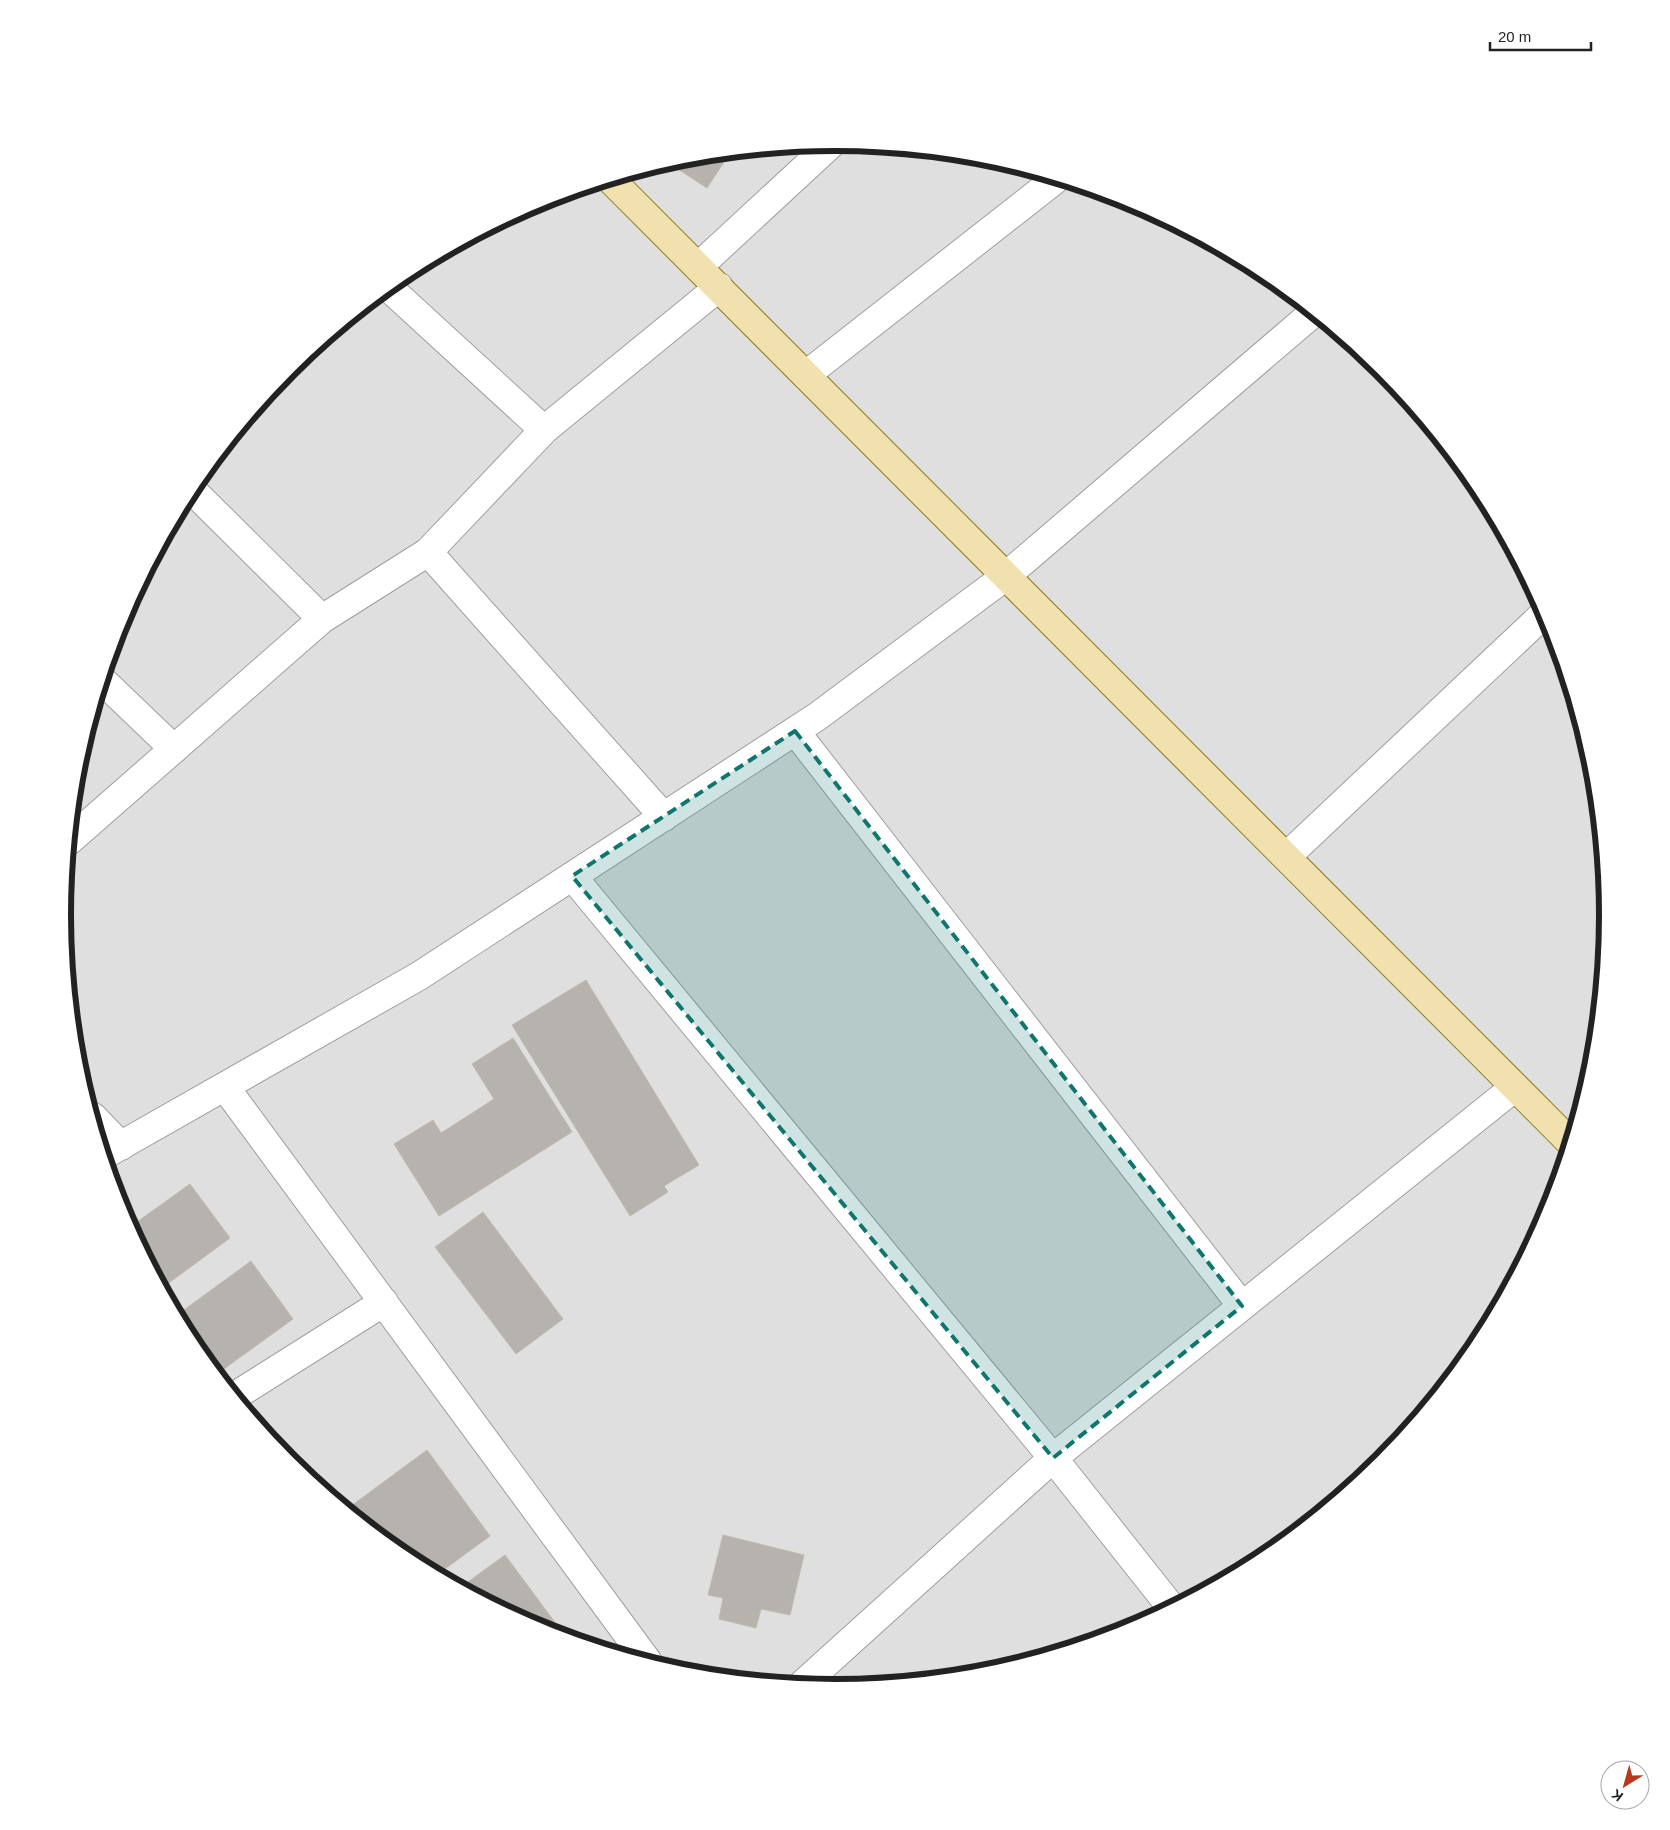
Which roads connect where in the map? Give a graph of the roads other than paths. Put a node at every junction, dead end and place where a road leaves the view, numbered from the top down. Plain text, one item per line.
1 (823, 151) edge
2 (1051, 183) edge
3 (615, 184) edge
4 (698, 267) junction
5 (719, 287) junction
6 (394, 292) edge
7 (1309, 316) edge
8 (806, 375) junction
9 (544, 430) junction
10 (197, 495) edge
11 (428, 552) junction
12 (1006, 576) junction
13 (322, 619) junction
14 (1539, 619) edge
15 (107, 685) edge
16 (795, 732) junction
17 (174, 749) junction
18 (664, 816) junction
19 (76, 835) edge
20 (1286, 857) junction
21 (572, 876) junction
22 (225, 1086) junction
23 (1515, 1086) junction
24 (104, 1135) edge
25 (1565, 1137) edge
26 (113, 1150) edge
27 (384, 1302) junction
28 (1242, 1306) junction
29 (240, 1393) edge
30 (1053, 1458) junction
31 (1167, 1603) edge
32 (642, 1654) edge
33 (810, 1678) edge

1 - 4 street
2 - 8 street
3 - 4 main road
4 - 5 main road
5 - 8 main road
5 - 9 street
6 - 9 street
7 - 12 street
8 - 12 main road
9 - 11 street
10 - 13 street
11 - 13 street
11 - 18 street
12 - 16 street
12 - 20 main road
13 - 17 street
14 - 20 street
15 - 17 street
16 - 18 street
16 - 28 street
17 - 19 street
18 - 21 street
20 - 23 main road
21 - 22 street
21 - 30 street
22 - 26 street
22 - 27 street
23 - 25 main road
23 - 28 street
24 - 26 street
27 - 29 street
27 - 32 street
28 - 30 street
30 - 31 street
30 - 33 street

